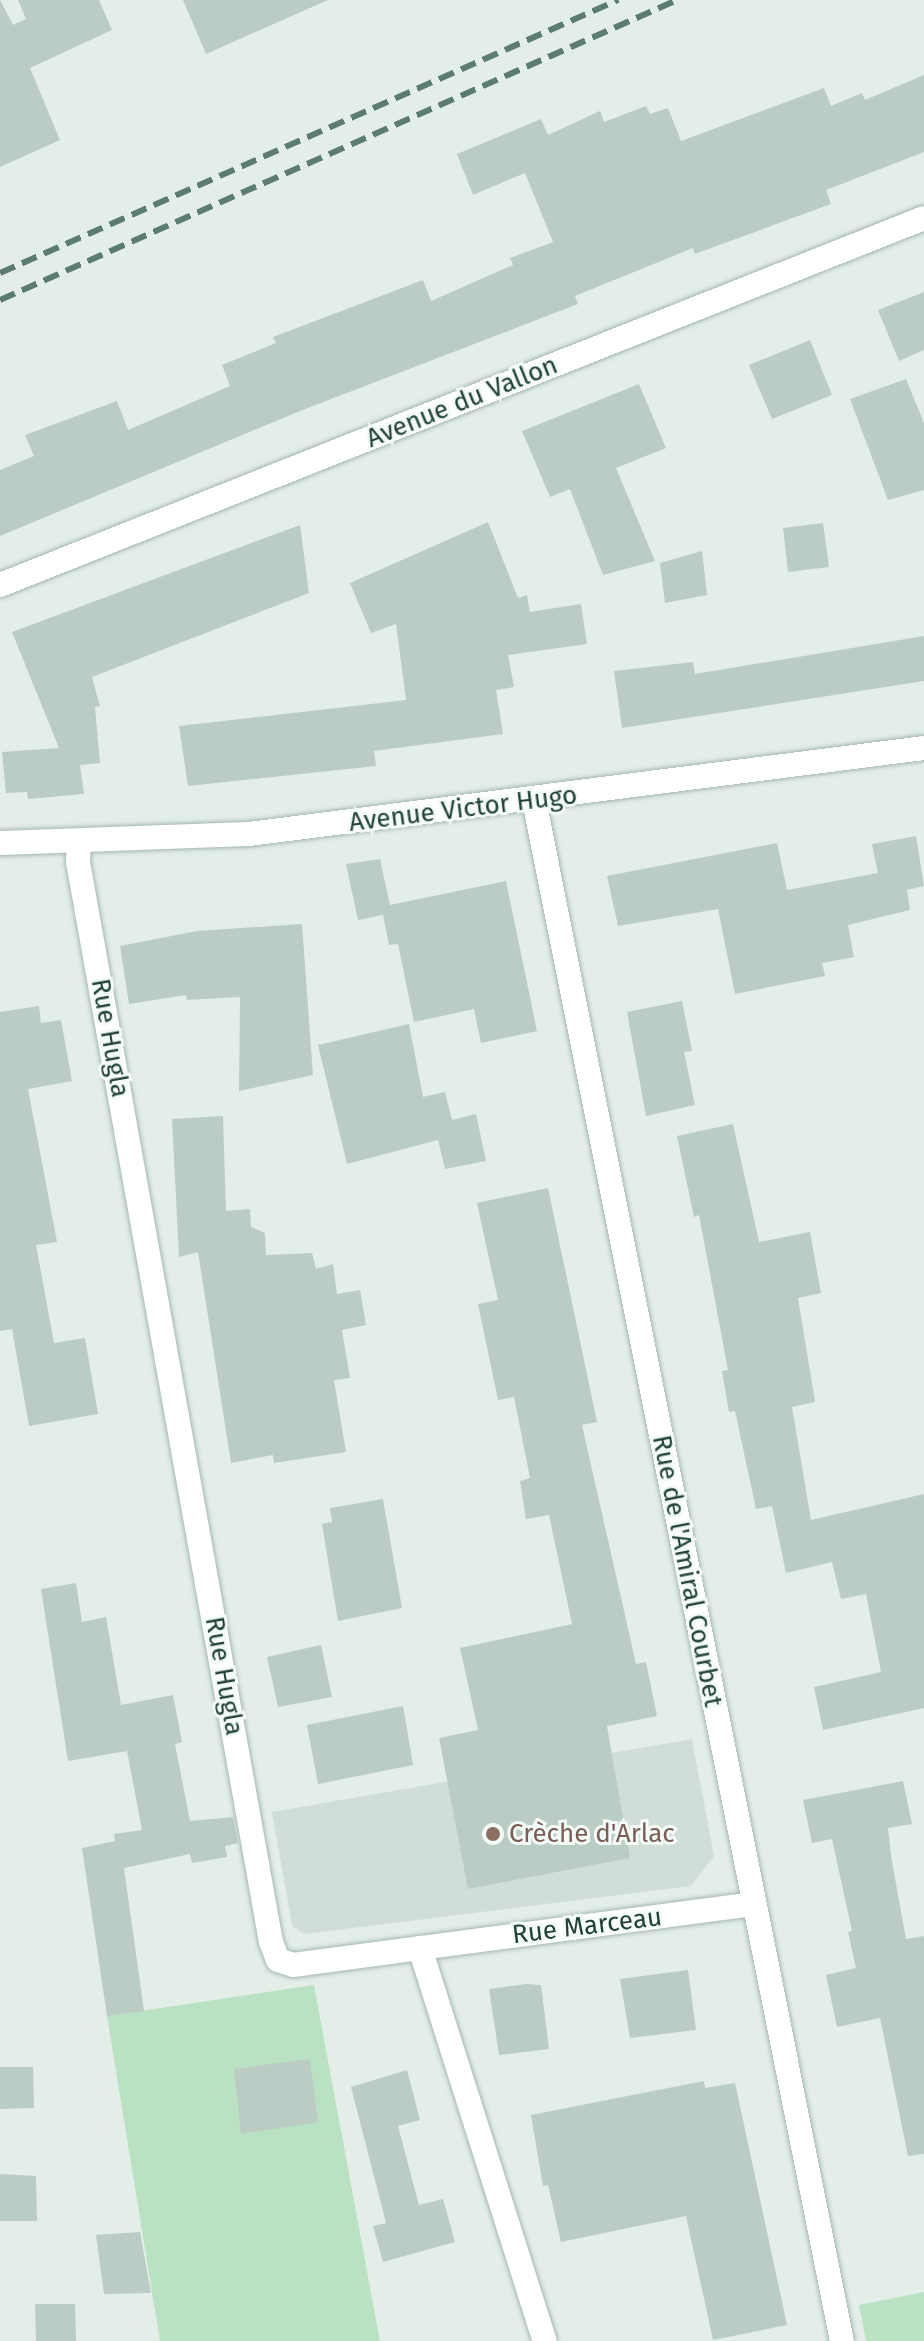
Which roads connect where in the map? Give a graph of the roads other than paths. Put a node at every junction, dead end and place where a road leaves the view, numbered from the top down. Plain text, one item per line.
1 (924, 218) edge
2 (0, 585) edge
3 (924, 748) edge
4 (534, 800) junction
5 (79, 842) junction
6 (0, 843) edge
7 (754, 1904) junction
8 (420, 1948) junction
9 (545, 2341) edge
10 (842, 2341) edge

1 - 2 street, Avenue du Vallon
3 - 4 street, Avenue Victor Hugo
4 - 5 street, Avenue Victor Hugo
4 - 7 street, Rue de l'Amiral Courbet
5 - 6 street, Avenue Victor Hugo
5 - 8 street, Rue Hugla
7 - 8 street, Rue Marceau
7 - 10 street, Rue de l'Amiral Courbet
8 - 9 street

